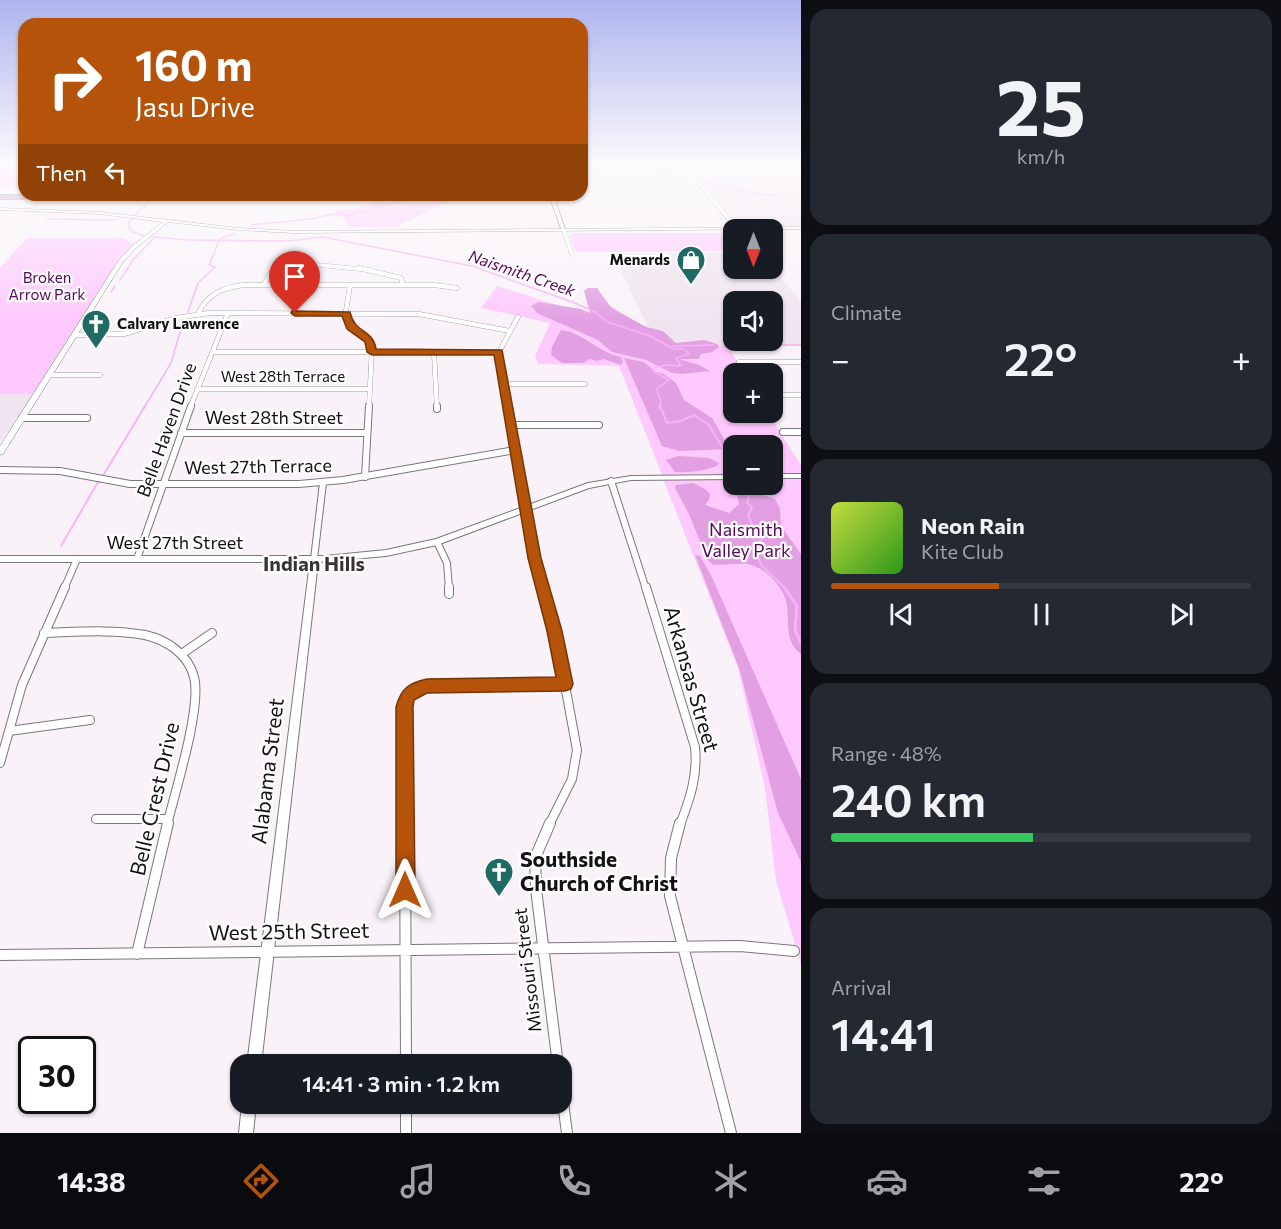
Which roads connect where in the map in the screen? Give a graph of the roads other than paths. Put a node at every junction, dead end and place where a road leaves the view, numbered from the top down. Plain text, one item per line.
1 (127, 216) edge
2 (559, 216) edge
3 (168, 220) junction
4 (723, 229) edge
5 (783, 230) edge
6 (801, 230) edge
7 (564, 231) junction
8 (638, 231) junction
9 (723, 232) edge
10 (783, 232) edge
11 (572, 254) dead end
12 (264, 285) junction
13 (350, 285) junction
14 (404, 285) junction
15 (457, 288) dead end
16 (228, 313) junction
17 (198, 314) junction
18 (346, 314) junction
19 (518, 317) dead end
20 (510, 331) junction
21 (74, 335) junction
22 (214, 352) junction
23 (372, 352) junction
24 (434, 352) junction
25 (498, 352) junction
26 (739, 362) dead end
27 (801, 362) edge
28 (49, 375) junction
29 (100, 375) dead end
30 (503, 384) junction
31 (585, 384) dead end
32 (197, 389) junction
33 (370, 390) junction
34 (783, 395) edge
35 (801, 395) edge
36 (437, 409) dead end
37 (22, 418) junction
38 (87, 418) dead end
39 (510, 425) junction
40 (599, 425) dead end
41 (783, 432) dead end
42 (801, 432) edge
43 (181, 433) junction
44 (367, 433) junction
45 (515, 450) junction
46 (0, 453) edge
47 (0, 470) edge
48 (783, 476) edge
49 (801, 476) edge
50 (365, 477) junction
51 (723, 477) edge
52 (611, 481) junction
53 (323, 483) junction
54 (163, 484) junction
55 (525, 509) junction
56 (436, 542) junction
57 (77, 559) junction
58 (136, 559) junction
59 (314, 559) junction
60 (0, 560) edge
61 (448, 594) dead end
62 (44, 633) junction
63 (212, 633) dead end
64 (183, 653) junction
65 (565, 684) junction
66 (90, 720) dead end
67 (9, 730) junction
68 (0, 763) edge
69 (96, 819) dead end
70 (168, 819) junction
71 (683, 947) junction
72 (543, 949) junction
73 (406, 950) junction
74 (794, 951) dead end
75 (268, 952) junction
76 (137, 954) junction
77 (0, 955) edge
78 (255, 1054) edge
79 (406, 1054) edge
80 (557, 1054) edge
81 (248, 1114) edge
82 (406, 1114) edge
83 (565, 1114) edge
84 (246, 1133) edge
85 (406, 1133) edge
86 (567, 1133) edge
87 (731, 1133) edge

1 - 3 main road
2 - 7 street
3 - 7 main road
3 - 21 main road
4 - 8 main road
5 - 6 main road
6 - 10 main road
7 - 8 main road
7 - 11 street
8 - 9 main road
12 - 13 street
12 - 14 street
12 - 17 street
13 - 14 street
13 - 18 street
14 - 15 street
16 - 17 street
16 - 18 street
16 - 22 street, Belle Haven Drive
17 - 21 street
18 - 20 street
18 - 23 street
19 - 20 street
20 - 25 street
21 - 28 main road
22 - 23 street
22 - 32 street, Belle Haven Drive
23 - 24 street
23 - 33 street
24 - 25 street
24 - 36 street
25 - 30 street, Missouri Street
26 - 27 street
28 - 29 street
28 - 37 main road
30 - 31 street
30 - 39 street, Missouri Street
32 - 33 street, West 28th Terrace
32 - 43 street, Belle Haven Drive
33 - 44 street
34 - 35 street
37 - 38 street
37 - 46 main road
39 - 40 street
39 - 45 street, Missouri Street
41 - 42 street
43 - 44 street, West 28th Street
43 - 54 street, Belle Haven Drive
44 - 50 street
45 - 50 street, West 27th Terrace
45 - 55 street, Missouri Street
47 - 54 street, West 27th Terrace
48 - 49 street
50 - 53 street, West 27th Terrace
51 - 52 street, West 27th Street
52 - 55 street, West 27th Street
52 - 71 street, Arkansas Street
53 - 54 street, West 27th Terrace
53 - 59 street, Alabama Street
54 - 58 street, Belle Haven Drive
55 - 56 street, West 27th Street
55 - 65 street, Missouri Street
56 - 59 street, West 27th Street
56 - 61 street
57 - 58 street, West 27th Street
57 - 60 street, West 27th Street
57 - 62 street
58 - 59 street, West 27th Street
59 - 75 street, Alabama Street
62 - 64 street
62 - 67 street
63 - 64 street
64 - 70 street, Belle Crest Drive
65 - 72 street, Missouri Street
65 - 73 street
66 - 67 street
67 - 68 street
69 - 70 street
70 - 76 street, Belle Crest Drive
71 - 72 street, West 25th Street
71 - 74 street, West 25th Street
71 - 87 street, Arkansas Street
72 - 73 street, West 25th Street
72 - 80 street, Missouri Street
73 - 75 street, West 25th Street
73 - 79 street
75 - 76 street, West 25th Street
75 - 78 street, Alabama Street
76 - 77 street, West 25th Street
81 - 84 street
82 - 85 street
83 - 86 street

